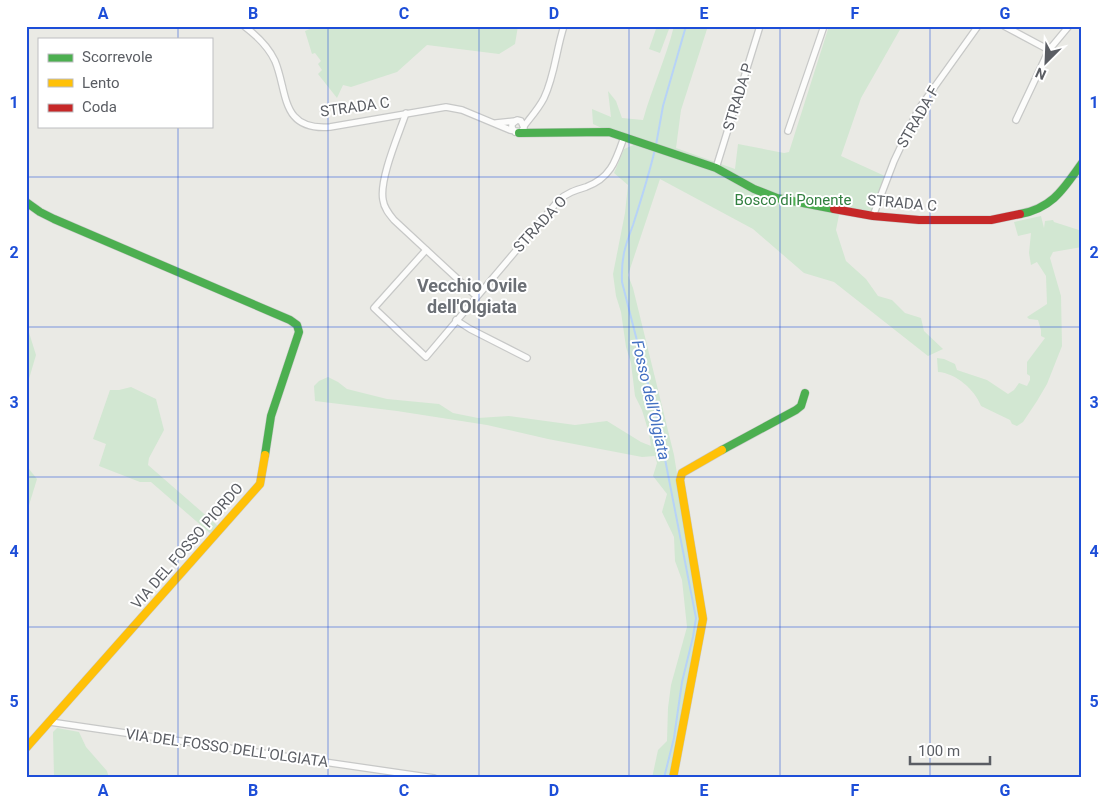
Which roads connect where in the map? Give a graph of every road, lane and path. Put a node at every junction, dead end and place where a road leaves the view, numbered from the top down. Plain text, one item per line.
1 (244, 26) edge
2 (564, 26) edge
3 (760, 26) edge
4 (824, 26) edge
5 (978, 26) edge
6 (1004, 26) edge
7 (1069, 26) edge
8 (1049, 50) junction
9 (535, 111) junction
10 (406, 114) junction
11 (516, 120) junction
12 (1016, 120) dead end
13 (494, 123) junction
14 (521, 130) junction
15 (788, 131) dead end
16 (624, 137) junction
17 (1082, 163) edge
18 (716, 168) junction
19 (26, 202) edge
20 (873, 216) junction
21 (426, 250) junction
22 (476, 296) junction
23 (456, 320) junction
24 (528, 358) dead end
25 (805, 393) dead end
26 (50, 722) junction
27 (26, 748) edge
28 (434, 778) edge
29 (673, 778) edge

1 - 10 street, STRADA C
2 - 9 street
3 - 18 street, STRADA P
4 - 15 street
5 - 20 street, STRADA F
6 - 8 street
7 - 8 street
8 - 12 street
9 - 11 street
9 - 14 street
10 - 13 street, STRADA C
10 - 21 street
11 - 13 street, STRADA C
11 - 14 street
11 - 14 street
13 - 14 street, STRADA C
14 - 16 street, STRADA C
16 - 18 street, STRADA C
16 - 22 street, STRADA O
17 - 20 street, STRADA C
18 - 20 street, STRADA C
19 - 26 street, VIA DEL FOSSO PIORDO
21 - 22 street
21 - 23 street, STRADA O
22 - 23 street, STRADA O
23 - 24 street
25 - 29 street
26 - 27 street, VIA DEL FOSSO PIORDO
26 - 28 street, VIA DEL FOSSO DELL'OLGIATA

